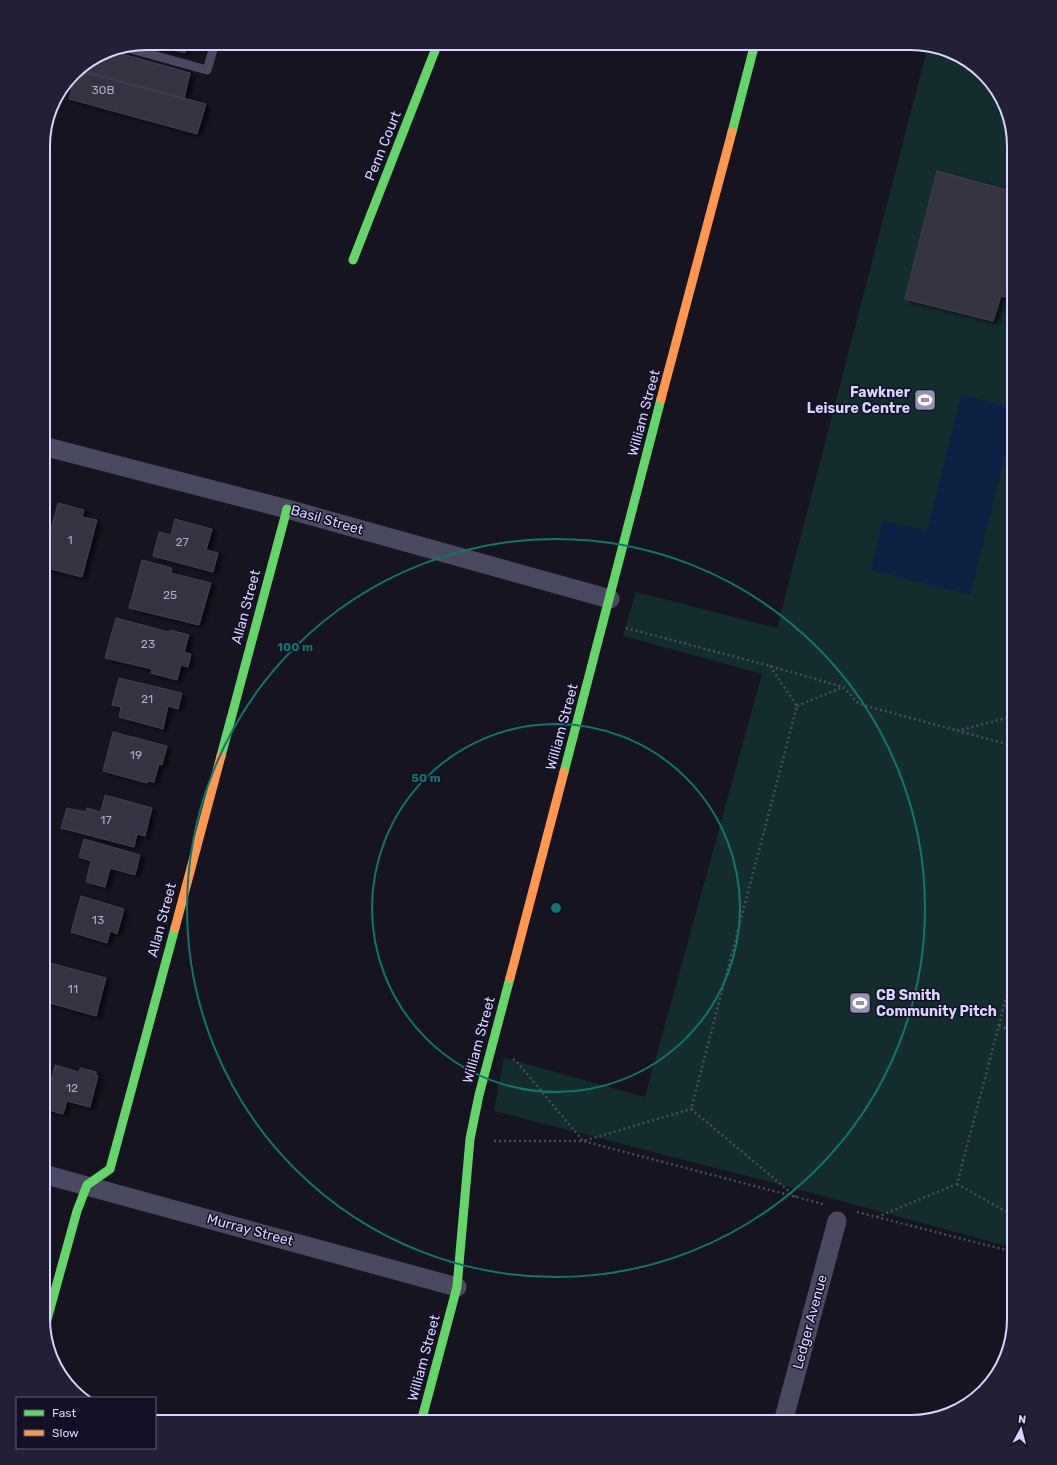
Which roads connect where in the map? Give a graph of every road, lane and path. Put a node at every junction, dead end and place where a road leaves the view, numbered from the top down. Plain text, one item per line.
1 (213, 50) edge
2 (435, 50) edge
3 (753, 50) edge
4 (137, 51) edge
5 (353, 260) dead end
6 (50, 448) edge
7 (287, 509) junction
8 (610, 599) junction
9 (626, 628) dead end
10 (770, 666) junction
11 (843, 687) junction
12 (797, 706) junction
13 (1007, 718) edge
14 (957, 732) junction
15 (1007, 744) edge
16 (1007, 995) edge
17 (999, 1026) junction
18 (1007, 1029) edge
19 (492, 1045) junction
20 (691, 1109) junction
21 (470, 1139) junction
22 (583, 1141) junction
23 (50, 1176) edge
24 (957, 1184) junction
25 (87, 1185) junction
26 (796, 1197) junction
27 (856, 1212) dead end
28 (1007, 1212) edge
29 (833, 1213) joint
30 (877, 1217) junction
31 (1007, 1250) edge
32 (457, 1287) junction
33 (50, 1309) edge
34 (423, 1415) edge
35 (785, 1415) edge

1 - 4 lane
2 - 5 street, Penn Court
3 - 8 street, William Street
6 - 7 street, Basil Street
7 - 8 street, Basil Street
7 - 25 street, Allan Street
8 - 19 street, William Street
9 - 10 path
10 - 11 path
10 - 12 path
11 - 12 path
11 - 14 path
12 - 20 path
13 - 14 path
14 - 15 path
16 - 17 path
17 - 18 path
17 - 24 path
19 - 21 street, William Street
19 - 22 path
20 - 22 path
20 - 26 path
21 - 22 path
21 - 32 street, William Street
22 - 26 path
23 - 25 street, Murray Street
24 - 28 path
24 - 30 path
25 - 32 street, Murray Street
25 - 33 street
26 - 29 path
27 - 30 path
29 - 35 street, Ledger Avenue
30 - 31 path
32 - 34 street, William Street

